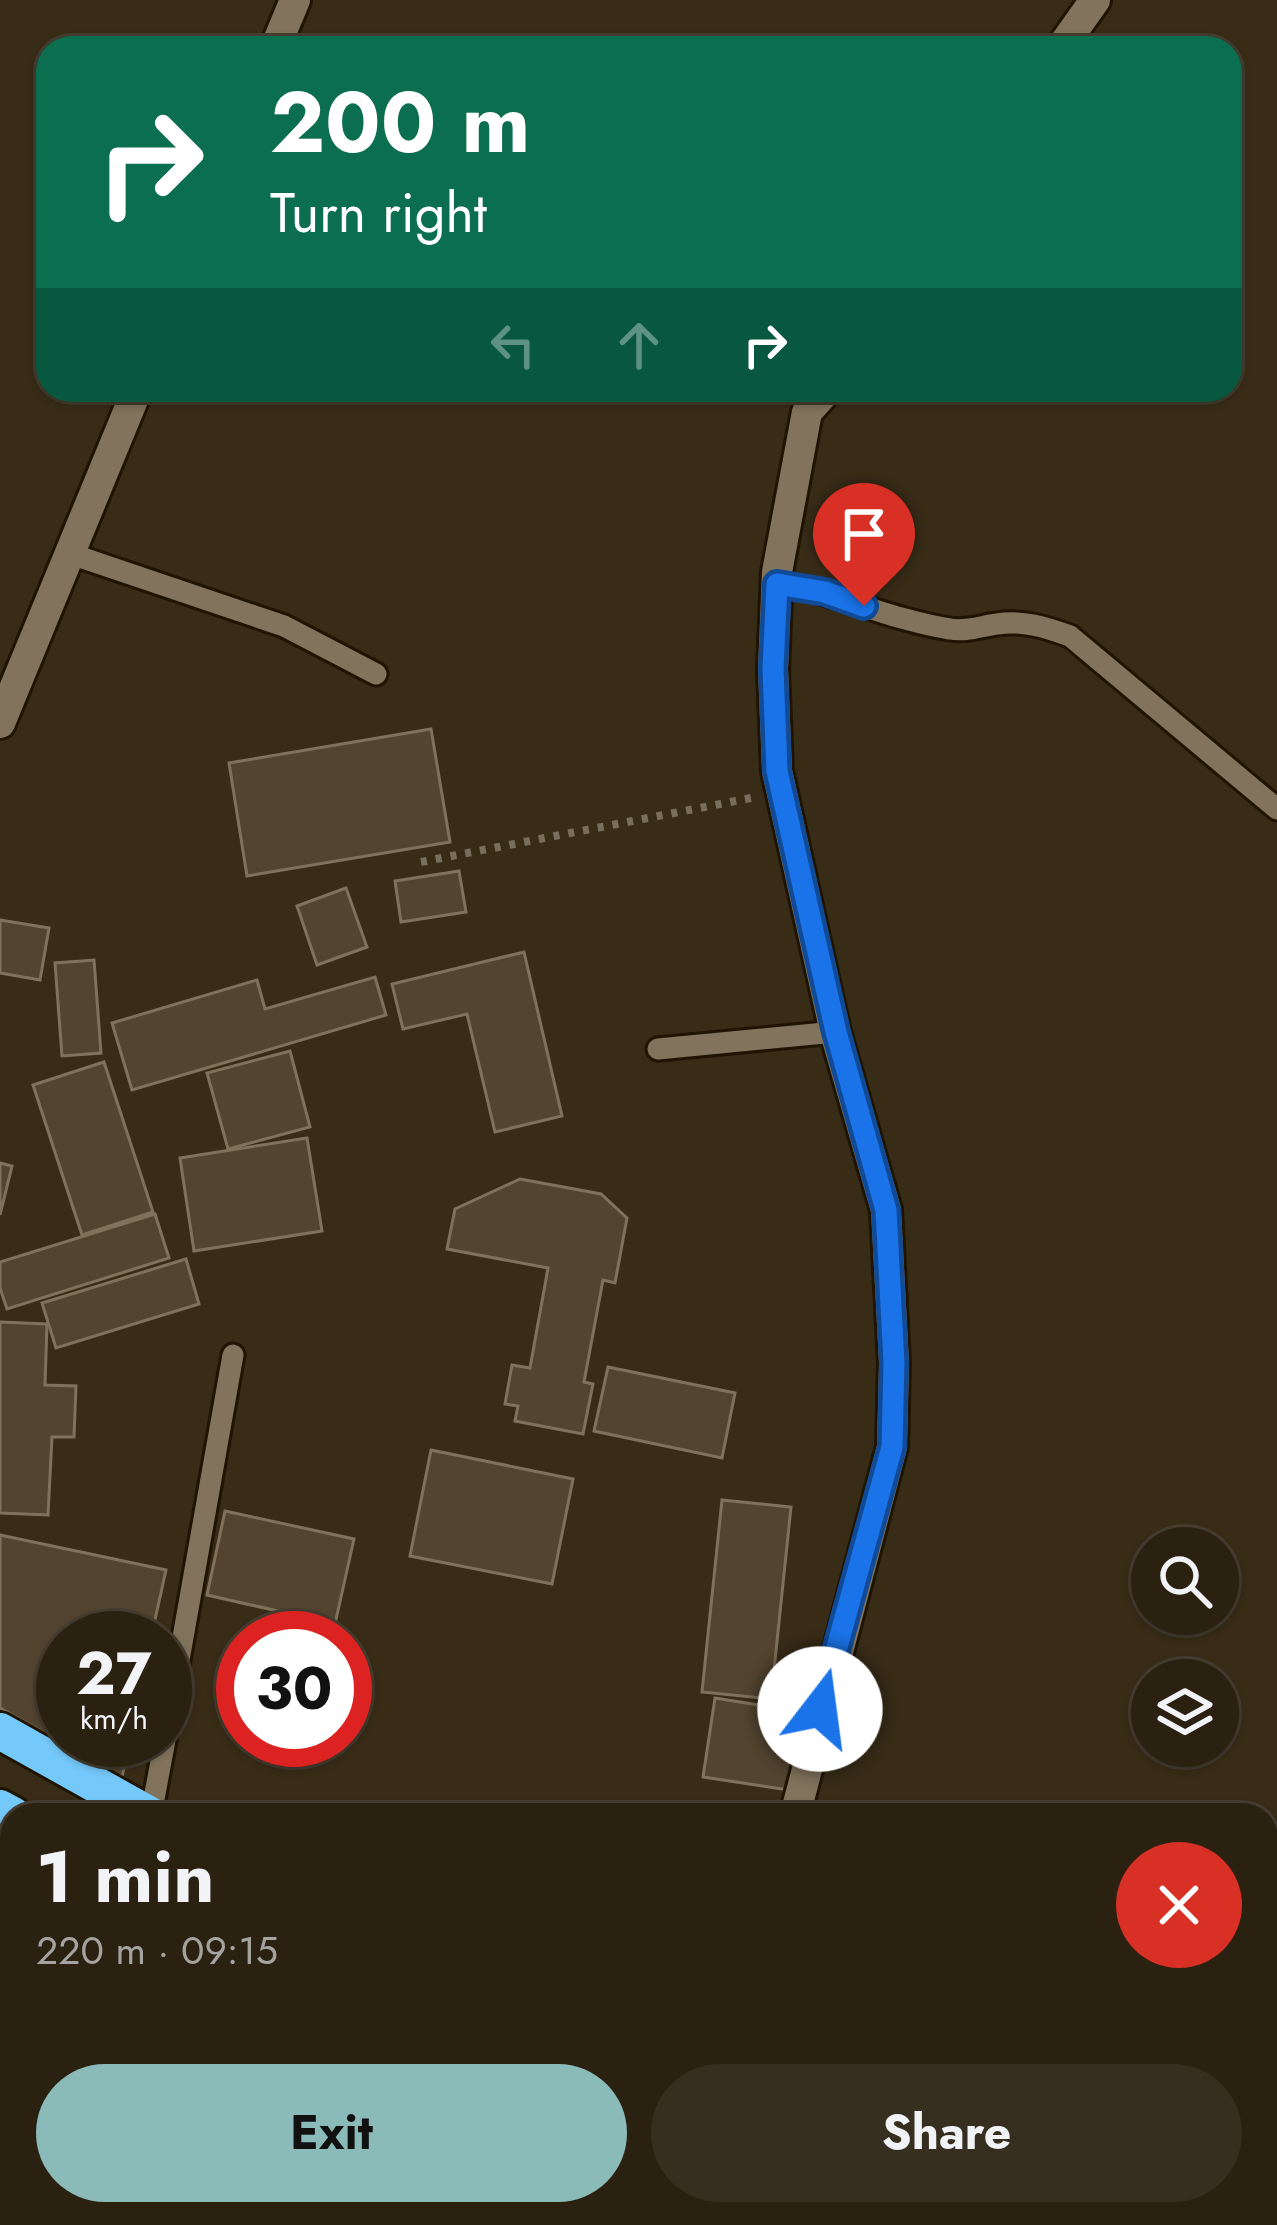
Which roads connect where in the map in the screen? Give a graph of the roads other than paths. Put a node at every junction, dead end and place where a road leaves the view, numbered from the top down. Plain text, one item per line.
1 (295, 0) edge
2 (1095, 0) edge
3 (280, 36) edge
4 (1070, 36) edge
5 (132, 402) edge
6 (816, 402) edge
7 (70, 554) junction
8 (777, 584) junction
9 (376, 674) dead end
10 (0, 723) edge
11 (1277, 809) edge
12 (836, 1032) junction
13 (658, 1049) dead end
14 (233, 1355) dead end
15 (188, 1611) edge
16 (0, 1731) edge
17 (160, 1767) edge
18 (129, 1803) edge
19 (153, 1803) edge
20 (798, 1803) edge

1 - 3 street
2 - 4 street
5 - 7 street
6 - 8 street
7 - 9 lane
7 - 10 street
8 - 11 lane
8 - 12 street
12 - 13 lane
12 - 20 street
14 - 15 lane
16 - 18 highway
17 - 19 lane

